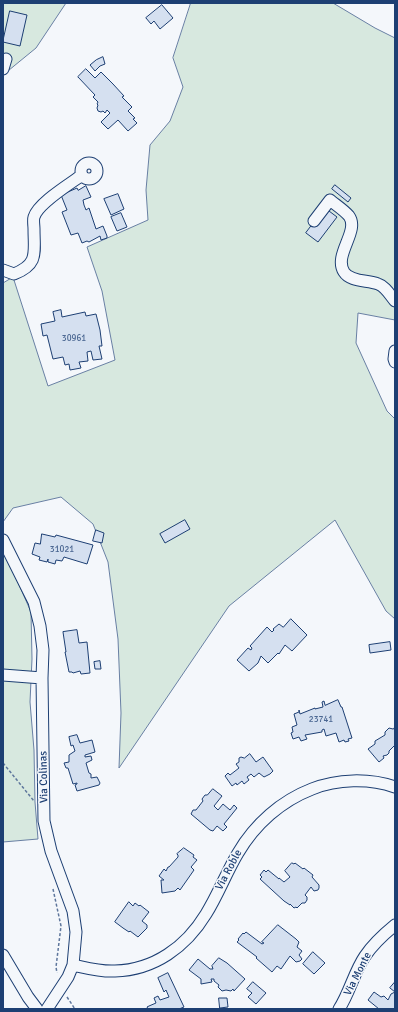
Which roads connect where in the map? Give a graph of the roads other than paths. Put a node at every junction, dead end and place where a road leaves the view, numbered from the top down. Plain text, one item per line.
1 (82, 175) dead end
2 (314, 221) dead end
3 (3, 270) edge
4 (395, 301) edge
5 (395, 350) edge
6 (395, 362) edge
7 (3, 540) edge
8 (3, 675) edge
9 (42, 678) junction
10 (395, 786) edge
11 (395, 925) edge
12 (3, 955) edge
13 (73, 965) junction
14 (37, 1009) edge
15 (47, 1009) edge
16 (340, 1009) edge

1 - 3 street
2 - 4 street
5 - 6 street
7 - 9 street, Via Colinas
8 - 9 street
9 - 13 street, Via Colinas
10 - 13 street, Via Roble
11 - 16 street, Via Monte
12 - 14 street
13 - 15 street, Via Colinas

